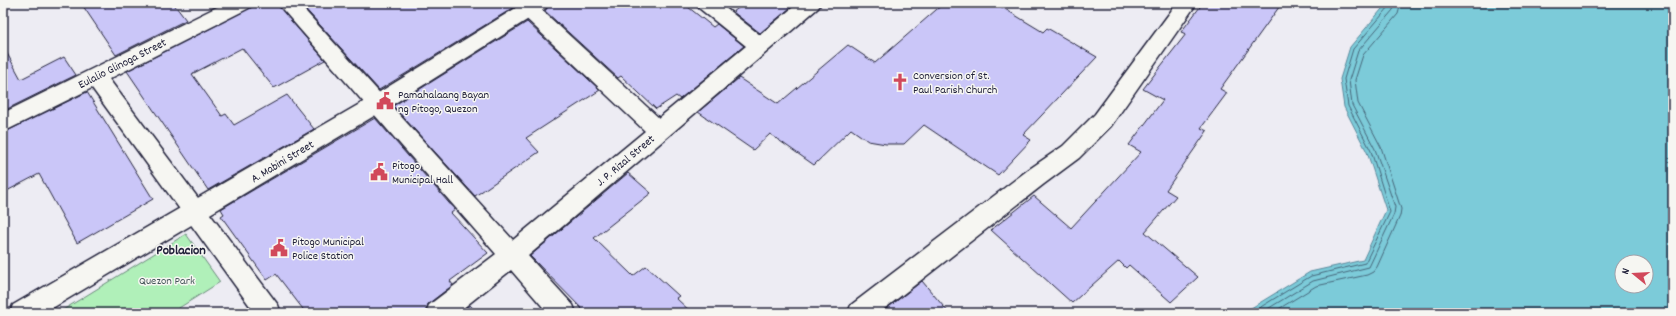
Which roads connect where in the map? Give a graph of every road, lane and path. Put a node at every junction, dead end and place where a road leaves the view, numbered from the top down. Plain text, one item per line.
1 (242, 3) edge
2 (287, 3) edge
3 (706, 3) edge
4 (811, 3) edge
5 (1187, 3) edge
6 (530, 5) edge
7 (760, 46) junction
8 (95, 76) junction
9 (378, 104) junction
10 (3, 123) edge
11 (659, 131) junction
12 (195, 212) junction
13 (512, 255) junction
14 (22, 313) edge
15 (269, 313) edge
16 (438, 313) edge
17 (564, 313) edge
18 (860, 313) edge

1 - 8 street, Eulalio Glinoga Street
2 - 9 street
3 - 7 street
4 - 7 street, J. P. Rizal Street
5 - 18 street
6 - 9 street, A. Mabini Street
6 - 11 street
7 - 11 street, J. P. Rizal Street
8 - 10 street, Eulalio Glinoga Street
8 - 12 street
9 - 12 street, A. Mabini Street
9 - 13 street
11 - 13 street, J. P. Rizal Street
12 - 14 street, A. Mabini Street
12 - 15 street
13 - 16 street, J. P. Rizal Street
13 - 17 street

